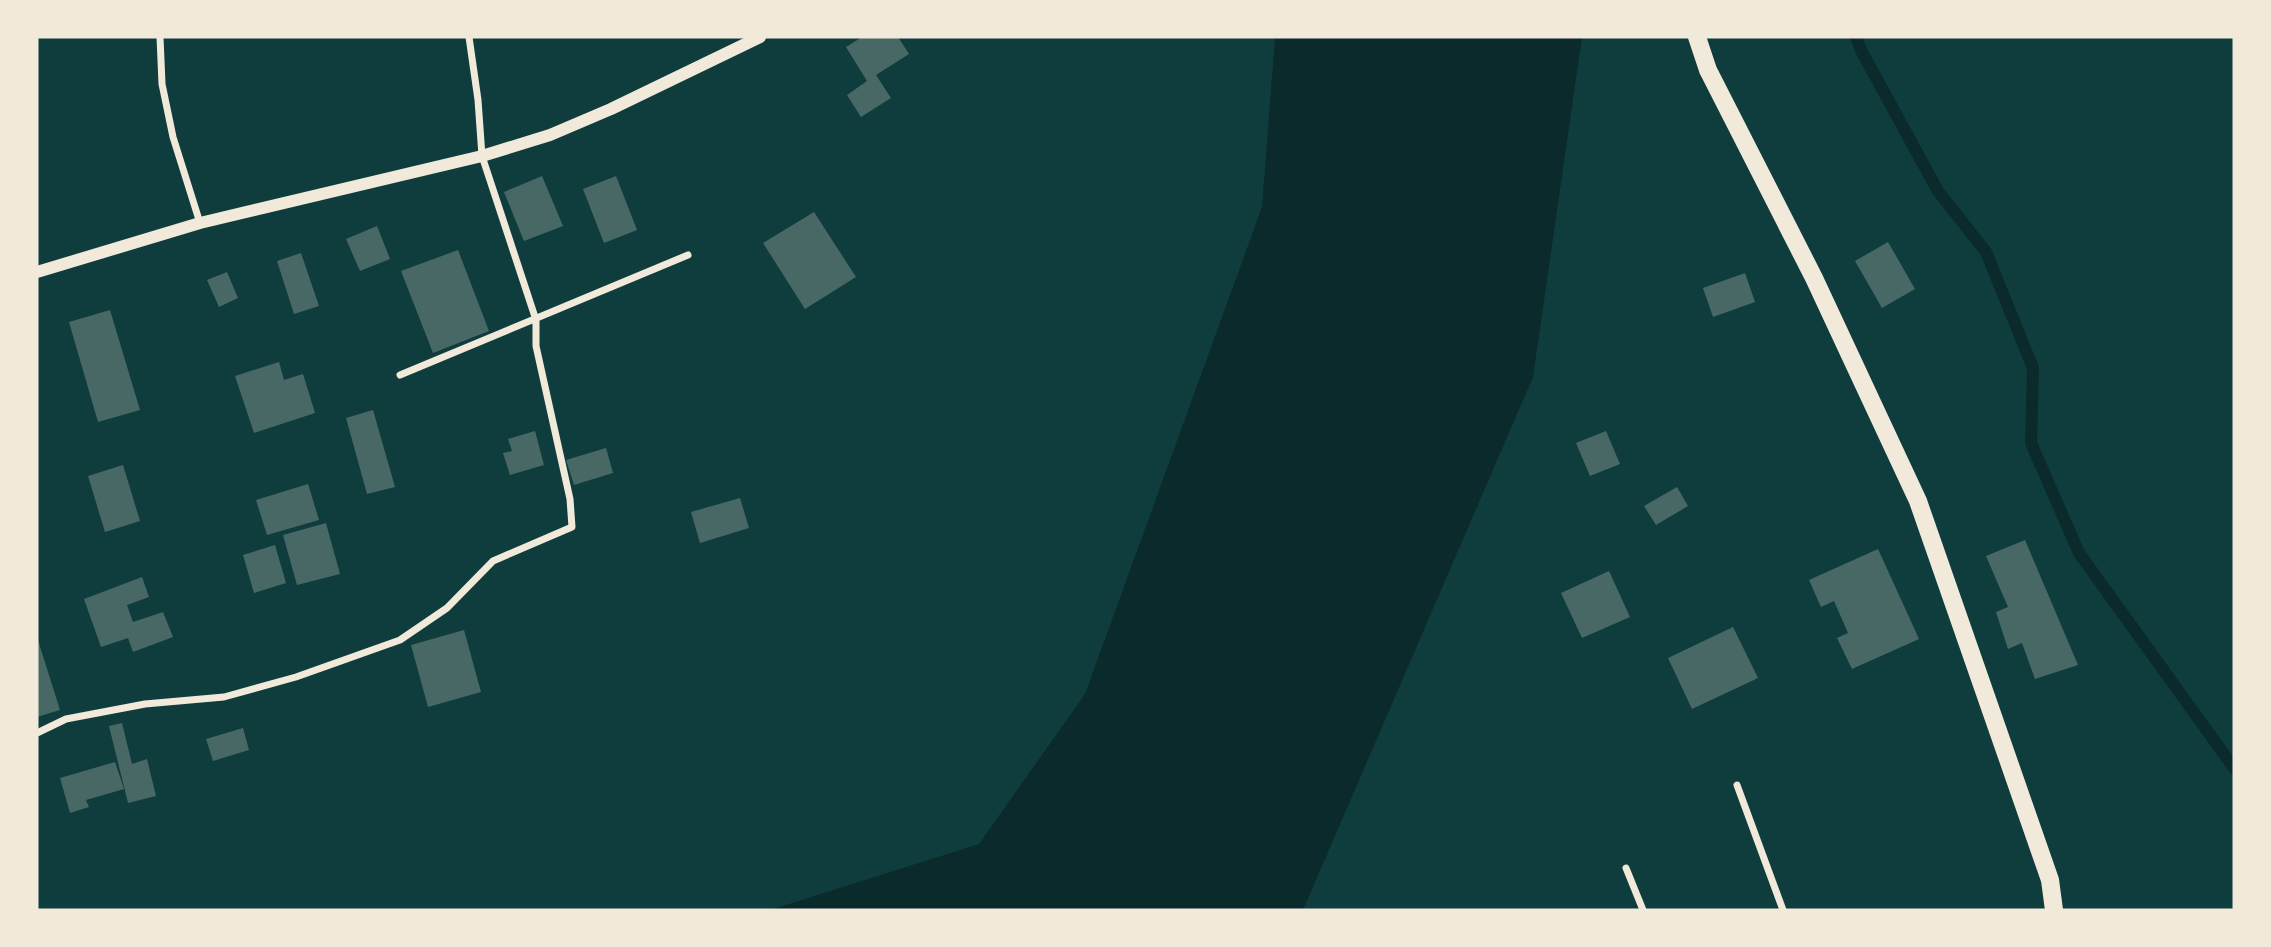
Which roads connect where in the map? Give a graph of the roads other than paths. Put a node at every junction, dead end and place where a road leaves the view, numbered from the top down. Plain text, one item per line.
1 (160, 37) edge
2 (469, 37) edge
3 (761, 37) edge
4 (1697, 37) edge
5 (482, 156) junction
6 (200, 223) junction
7 (688, 255) dead end
8 (37, 272) edge
9 (536, 320) junction
10 (400, 375) dead end
11 (37, 733) edge
12 (1737, 785) dead end
13 (1626, 868) dead end
14 (1643, 910) edge
15 (1783, 910) edge
16 (2054, 910) edge

1 - 6 street
2 - 5 street
3 - 5 street
4 - 16 main road
5 - 6 street
5 - 9 street
6 - 8 street
7 - 9 street
9 - 10 street
9 - 11 street
12 - 15 street
13 - 14 street

